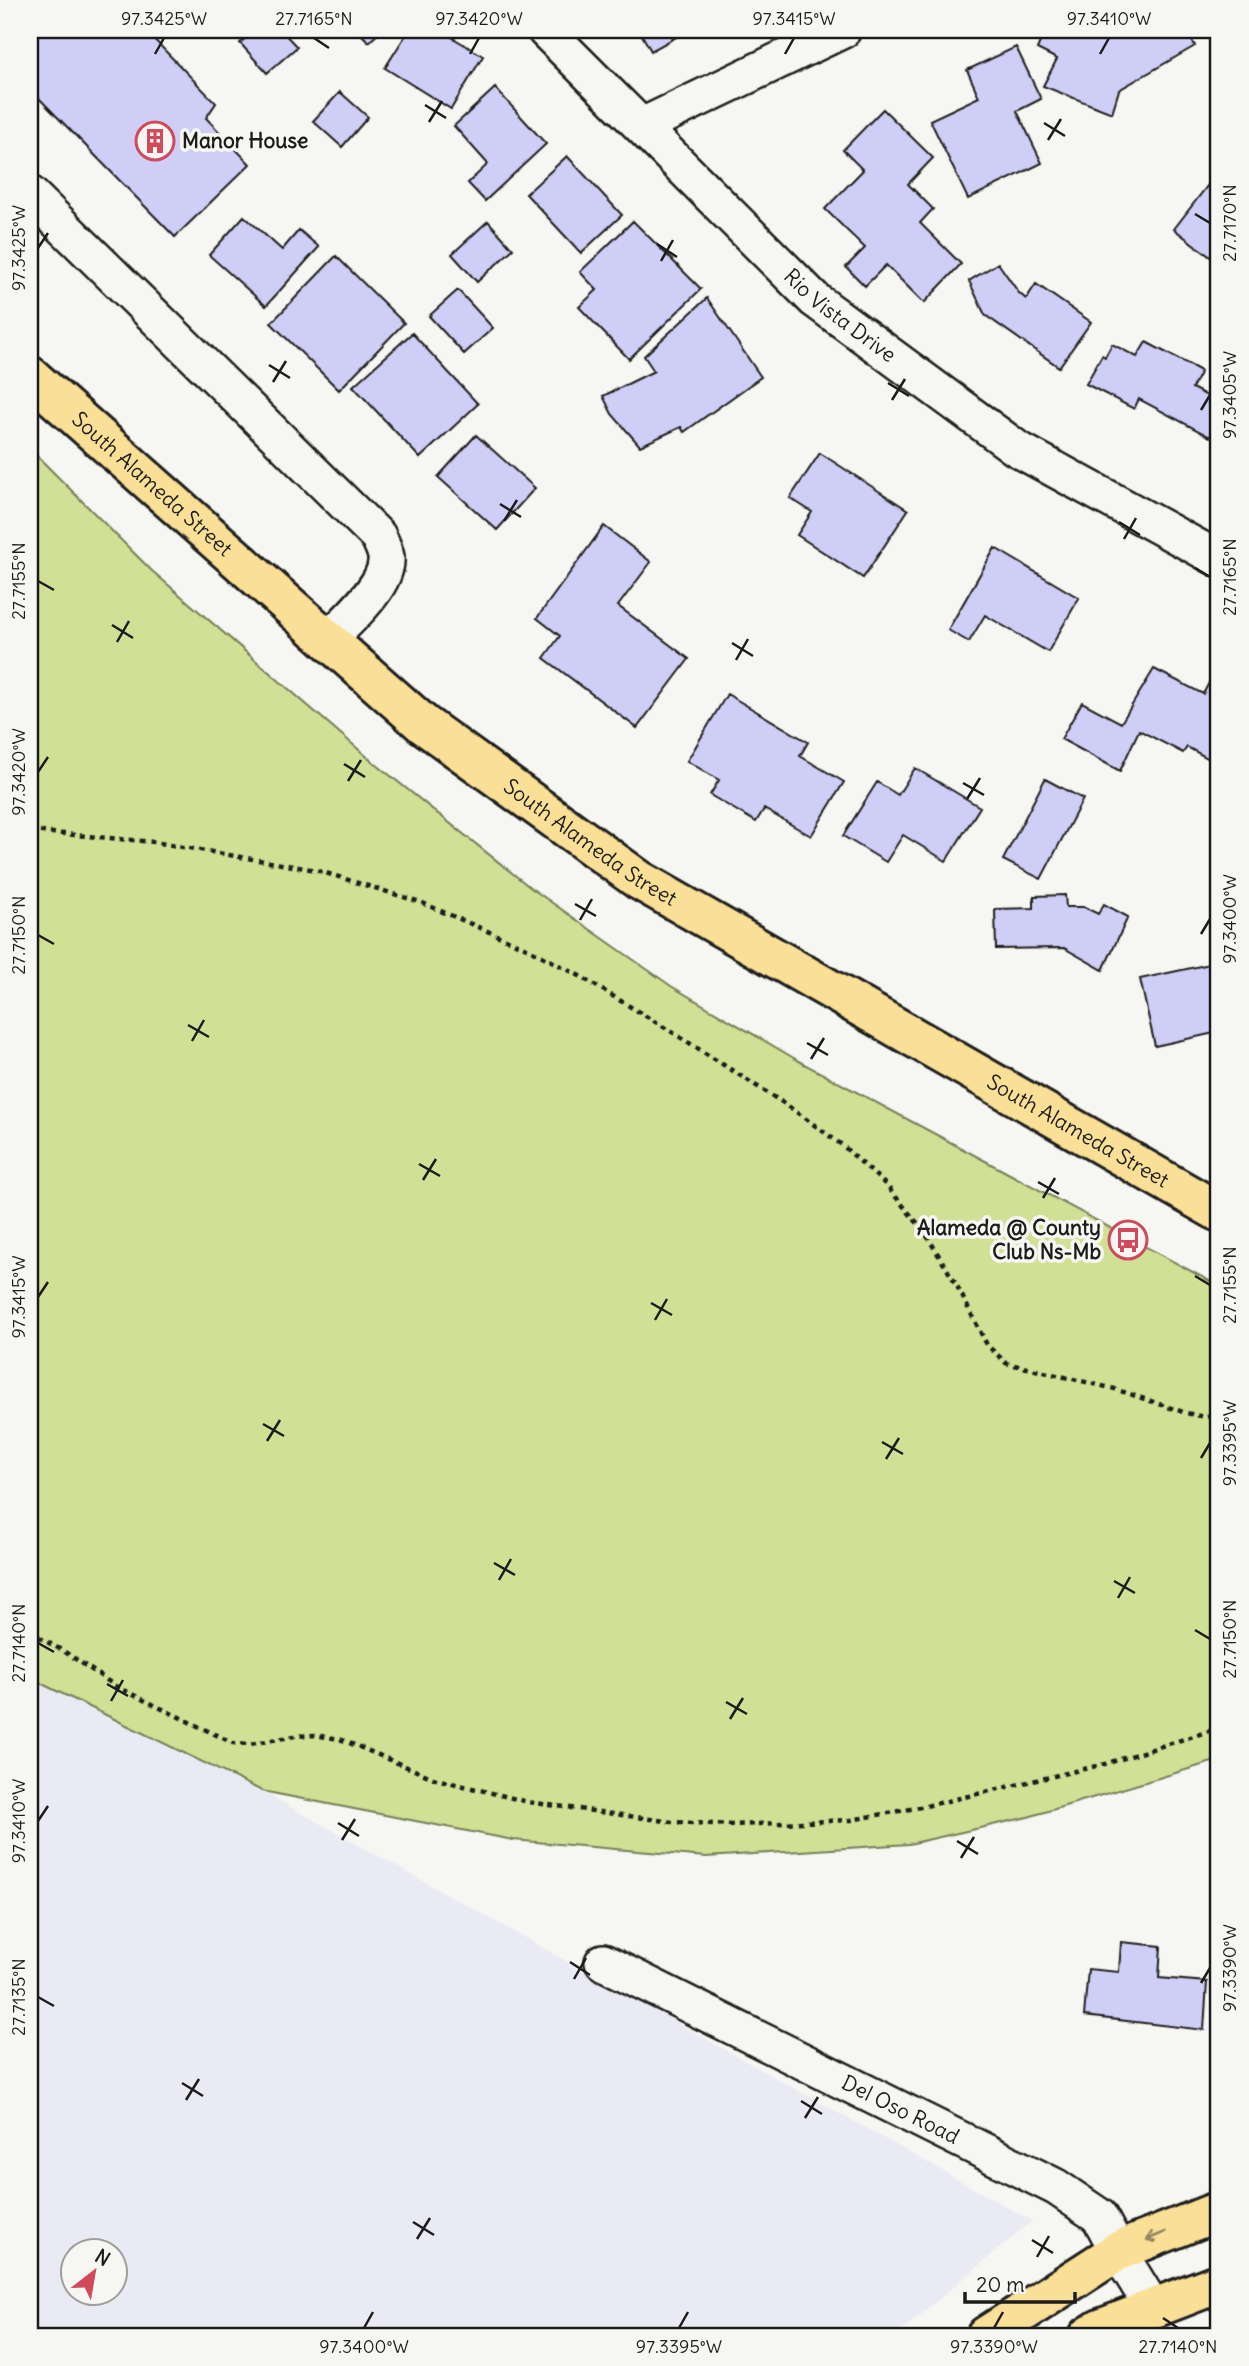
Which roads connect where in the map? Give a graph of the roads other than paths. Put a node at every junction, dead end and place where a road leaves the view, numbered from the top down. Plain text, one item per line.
1 (545, 30) edge
2 (843, 30) edge
3 (642, 126) junction
4 (30, 194) edge
5 (30, 376) edge
6 (1219, 559) edge
7 (328, 640) junction
8 (1219, 1212) edge
9 (603, 1962) dead end
10 (1219, 2211) edge
11 (1118, 2251) junction
12 (1219, 2283) edge
13 (1153, 2308) junction
14 (986, 2336) edge
15 (1089, 2336) edge

1 - 3 street, Rio Vista Drive
2 - 3 street
3 - 6 street, Rio Vista Drive
4 - 7 street
5 - 7 main road, South Alameda Street
7 - 8 main road, South Alameda Street
9 - 11 street, Del Oso Road
10 -> 11 main road
11 - 13 street, Del Oso Road
11 - 14 main road
12 - 13 main road
13 - 15 main road

